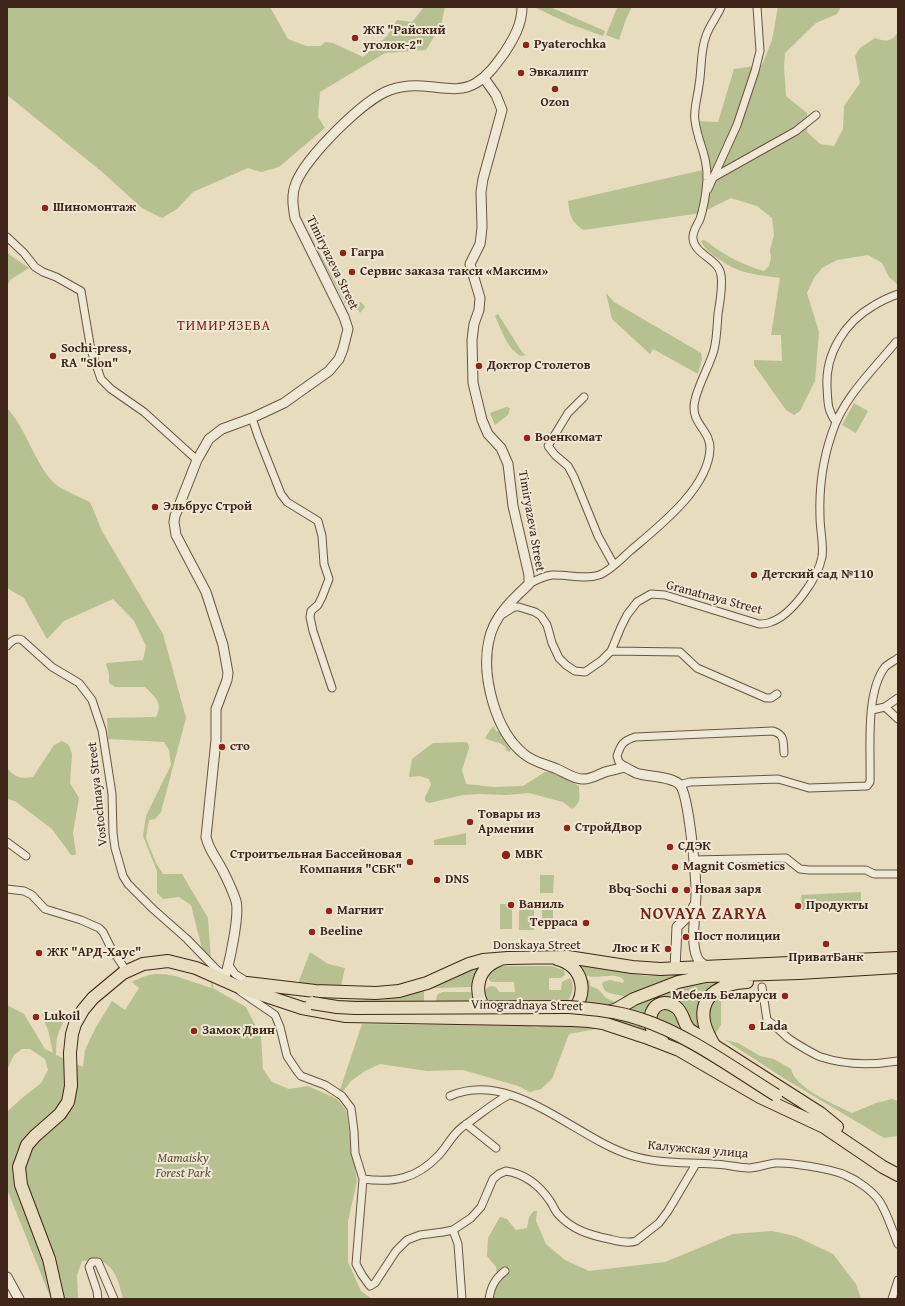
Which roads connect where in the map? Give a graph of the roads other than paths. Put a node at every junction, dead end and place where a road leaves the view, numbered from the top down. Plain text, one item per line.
1 (522, 7) edge
2 (721, 7) edge
3 (756, 7) edge
4 (484, 78) junction
5 (816, 115) dead end
6 (714, 177) junction
7 (706, 196) junction
8 (7, 237) edge
9 (898, 294) edge
10 (896, 342) dead end
11 (584, 397) dead end
12 (252, 418) junction
13 (836, 422) junction
14 (197, 460) junction
15 (614, 565) junction
16 (529, 584) junction
17 (496, 621) junction
18 (7, 646) edge
19 (611, 652) junction
20 (898, 658) edge
21 (332, 688) dead end
22 (777, 694) dead end
23 (898, 698) edge
24 (885, 707) junction
25 (872, 710) junction
26 (898, 719) edge
27 (784, 753) dead end
28 (625, 767) junction
29 (679, 785) junction
30 (7, 842) edge
31 (26, 856) dead end
32 (694, 860) junction
33 (898, 874) edge
34 (7, 889) edge
35 (696, 903) junction
36 (684, 920) junction
37 (694, 926) junction
38 (508, 958) junction
39 (551, 958) junction
40 (898, 958) edge
41 (228, 964) junction
42 (709, 967) junction
43 (898, 967) edge
44 (675, 969) junction
45 (127, 972) junction
46 (799, 973) junction
47 (226, 979) junction
48 (251, 984) junction
49 (762, 987) dead end
50 (509, 1019) junction
51 (551, 1020) junction
52 (665, 1044) junction
53 (714, 1045) junction
54 (898, 1061) edge
55 (509, 1095) junction
56 (450, 1096) dead end
57 (466, 1124) junction
58 (824, 1127) junction
59 (496, 1148) dead end
60 (696, 1164) junction
61 (884, 1167) junction
62 (898, 1175) edge
63 (363, 1179) junction
64 (453, 1230) junction
65 (898, 1244) edge
66 (504, 1271) dead end
67 (7, 1277) edge
68 (898, 1280) edge
69 (19, 1299) edge
70 (58, 1299) edge
71 (98, 1299) edge
72 (114, 1299) edge
73 (462, 1299) edge
74 (489, 1299) edge
75 (892, 1299) edge

1 - 4 street, Timiryazeva Street
2 - 7 street, Timiryazeva Street
3 - 6 street
4 - 12 street, Timiryazeva Street
4 - 16 street, Timiryazeva Street
5 - 6 street
6 - 7 street
7 - 15 street, Timiryazeva Street
8 - 14 street
9 - 13 street
10 - 13 street, Granatnaya Street
11 - 15 street
12 - 14 street, Timiryazeva Street
12 - 21 street
13 - 19 street, Granatnaya Street
14 - 41 street, Timiryazeva Street
15 - 16 street, Timiryazeva Street
16 - 17 street, Timiryazeva Street
17 - 19 street, Timiryazeva Street
17 - 28 street, Timiryazeva Street
18 - 47 street, Vostochnaya Street
19 - 22 street
20 - 25 street
23 - 24 street
24 - 25 street
24 - 26 street
25 - 29 street
27 - 28 street
28 - 29 street
29 - 32 street
30 - 31 street
32 - 33 street
32 - 35 street
34 - 45 street
35 - 36 street
35 - 37 street
36 - 37 street
36 - 44 street
37 - 42 street
38 - 39 main road, Donskaya Street
38 - 48 main road, Donskaya Street
38 - 50 main road
39 - 44 main road, Donskaya Street
39 - 51 main road
40 - 42 main road, Donskaya Street
41 - 47 street, Timiryazeva Street
41 - 48 street
42 - 44 main road, Donskaya Street
43 - 46 main road
45 - 47 main road, Vinogradnaya Street
45 - 70 main road, Vinogradnaya Street
46 - 51 main road
46 - 53 main road
47 - 48 main road, Donskaya Street
47 - 50 main road, Vinogradnaya Street
47 - 58 main road, bridge
47 - 63 street
49 - 54 street
50 - 51 main road, Vinogradnaya Street
51 - 52 main road, Vinogradnaya Street
52 - 53 main road
52 - 58 main road, Vinogradnaya Street
53 - 61 main road
55 - 56 street, Калужская улица
55 - 57 street
55 - 60 street, Калужская улица
57 - 59 street
57 - 63 street
58 - 61 main road, Vinogradnaya Street
60 - 64 street
60 - 65 street, Калужская улица
61 - 62 main road, Vinogradnaya Street
63 - 64 street
64 - 73 street
66 - 74 street
67 - 69 street
68 - 75 street
71 - 72 street

